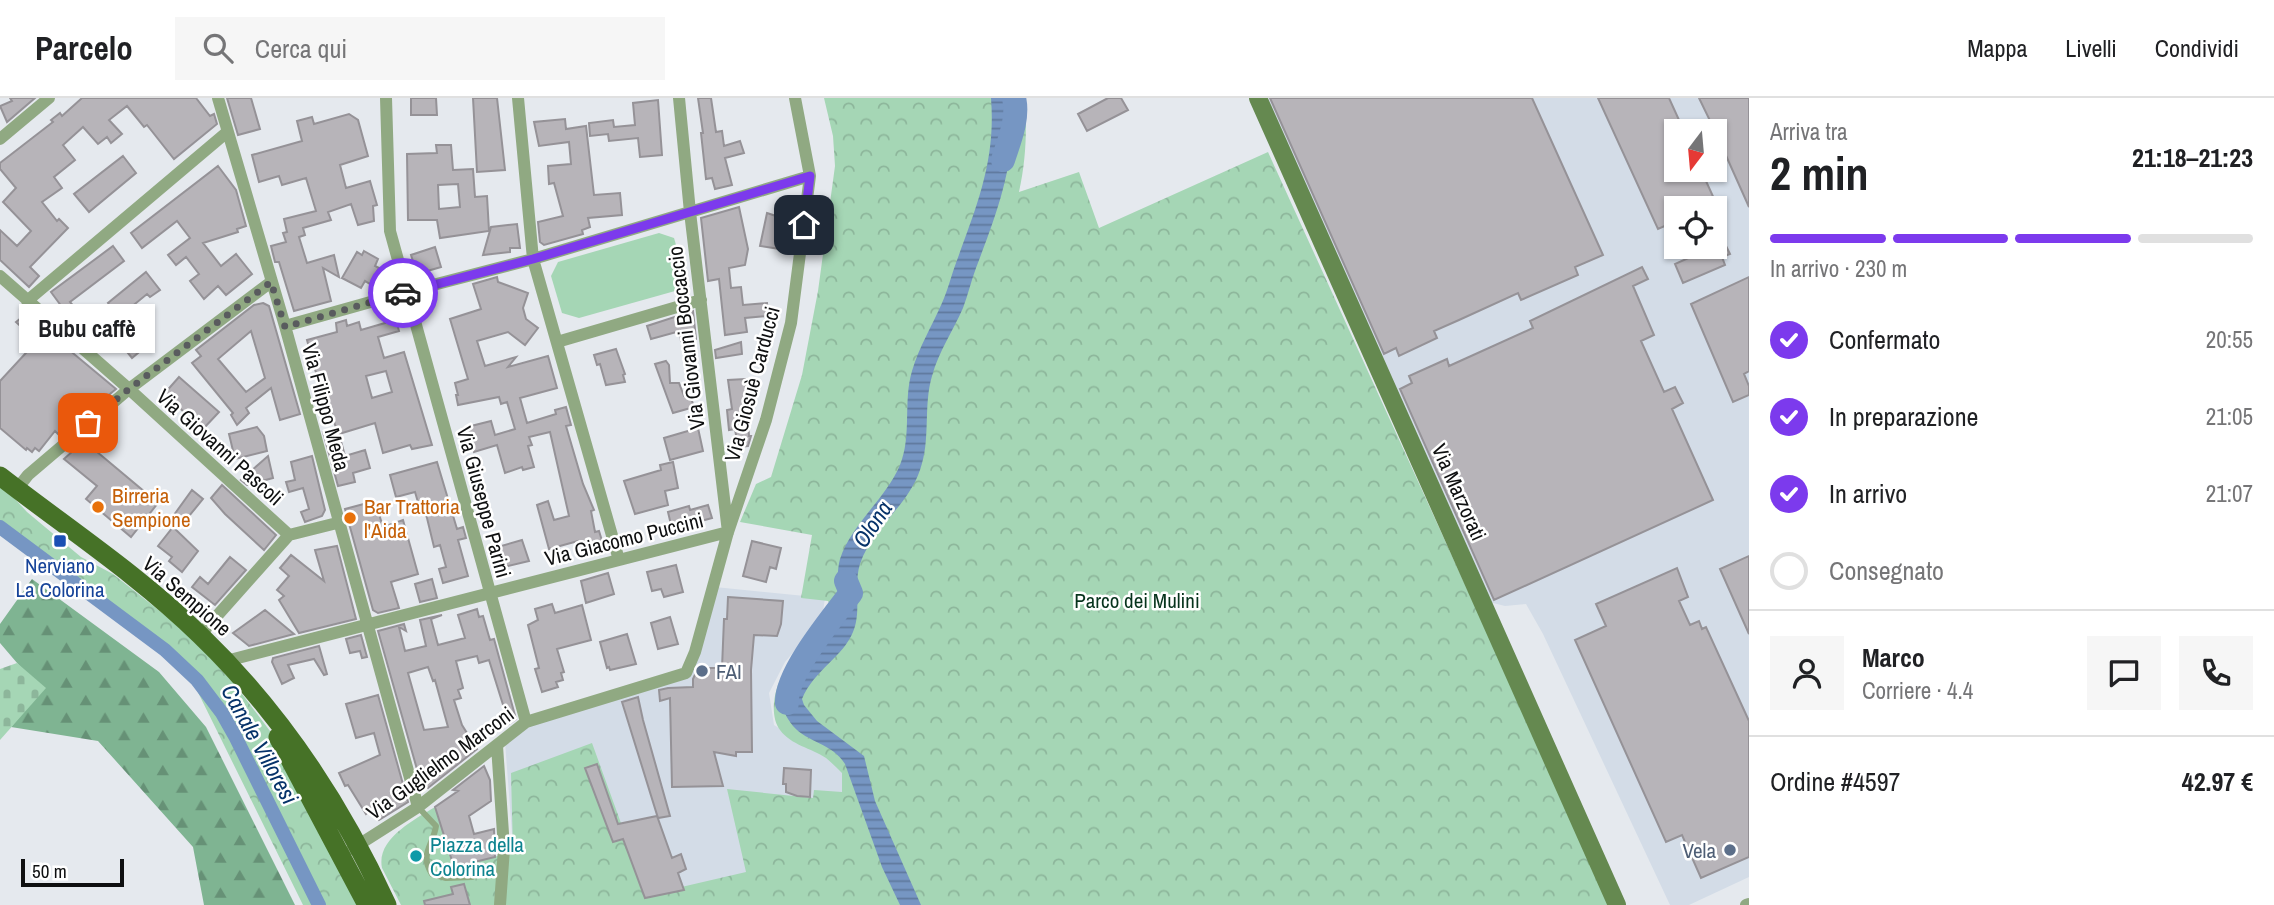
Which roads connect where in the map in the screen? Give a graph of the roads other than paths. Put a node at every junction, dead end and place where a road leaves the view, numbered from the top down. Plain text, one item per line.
1 (49, 98) edge
2 (218, 98) edge
3 (386, 98) edge
4 (518, 98) edge
5 (679, 98) edge
6 (795, 98) edge
7 (1258, 98) edge
8 (226, 133) junction
9 (0, 139) edge
10 (810, 176) junction
11 (690, 212) junction
12 (533, 259) junction
13 (0, 276) edge
14 (271, 282) junction
15 (405, 292) junction
16 (27, 300) junction
17 (701, 300) junction
18 (285, 327) junction
19 (557, 342) junction
20 (129, 389) junction
21 (0, 477) edge
22 (17, 489) junction
23 (337, 523) junction
24 (728, 532) junction
25 (289, 535) junction
26 (619, 560) junction
27 (489, 593) junction
28 (367, 625) junction
29 (200, 635) junction
30 (226, 661) junction
31 (686, 673) joint
32 (240, 677) junction
33 (526, 722) junction
34 (497, 746) junction
35 (418, 807) junction
36 (358, 845) junction
37 (340, 855) junction
38 (472, 877) dead end
39 (367, 905) edge
40 (387, 905) edge
41 (500, 905) edge
42 (1617, 905) edge

1 - 9 street
2 - 8 street, Via Filippo Meda
3 - 15 street, Via Giuseppe Parini
4 - 12 street
5 - 11 street, Via Giovanni Boccaccio
6 - 10 street, Via Giosuè Carducci
7 - 42 street, Via Marzorati
8 - 14 street, Via Filippo Meda
8 - 16 street
10 - 11 street
10 - 24 street, Via Giosuè Carducci
11 - 12 street
11 - 17 street, Via Giovanni Boccaccio
12 - 15 street
12 - 19 street
13 - 16 street, Via Giovanni Pascoli
14 - 18 street, Via Filippo Meda
14 - 20 street
15 - 18 street
15 - 27 street, Via Giuseppe Parini
16 - 20 street, Via Giovanni Pascoli
17 - 19 street
17 - 24 street, Via Giovanni Boccaccio
18 - 23 street, Via Filippo Meda
19 - 26 street
20 - 22 street
20 - 25 street, Via Giovanni Pascoli
21 - 22 main road, Via Sempione
22 - 29 main road, Via Sempione
23 - 25 street
23 - 28 street, Via Filippo Meda
24 - 26 street, Via Giacomo Puccini
24 - 31 street, Via Giosuè Carducci
25 - 29 street
26 - 27 street, Via Giacomo Puccini
27 - 28 street, Via Giacomo Puccini
27 - 33 street, Via Giuseppe Parini
28 - 30 street, Via Giacomo Puccini
28 - 35 street, Via Filippo Meda
29 - 30 main road, Via Sempione
30 - 32 main road, Via Sempione
31 - 33 street, Via Guglielmo Marconi
32 - 36 main road, Via Sempione
32 - 37 main road, Via Sempione
33 - 34 street, Via Guglielmo Marconi
34 - 35 street, Via Guglielmo Marconi
34 - 41 street
35 - 36 street, Via Guglielmo Marconi
35 - 38 lane
36 - 37 street, Via Guglielmo Marconi
36 - 40 main road, Via Sempione
37 - 39 main road, Via Sempione

